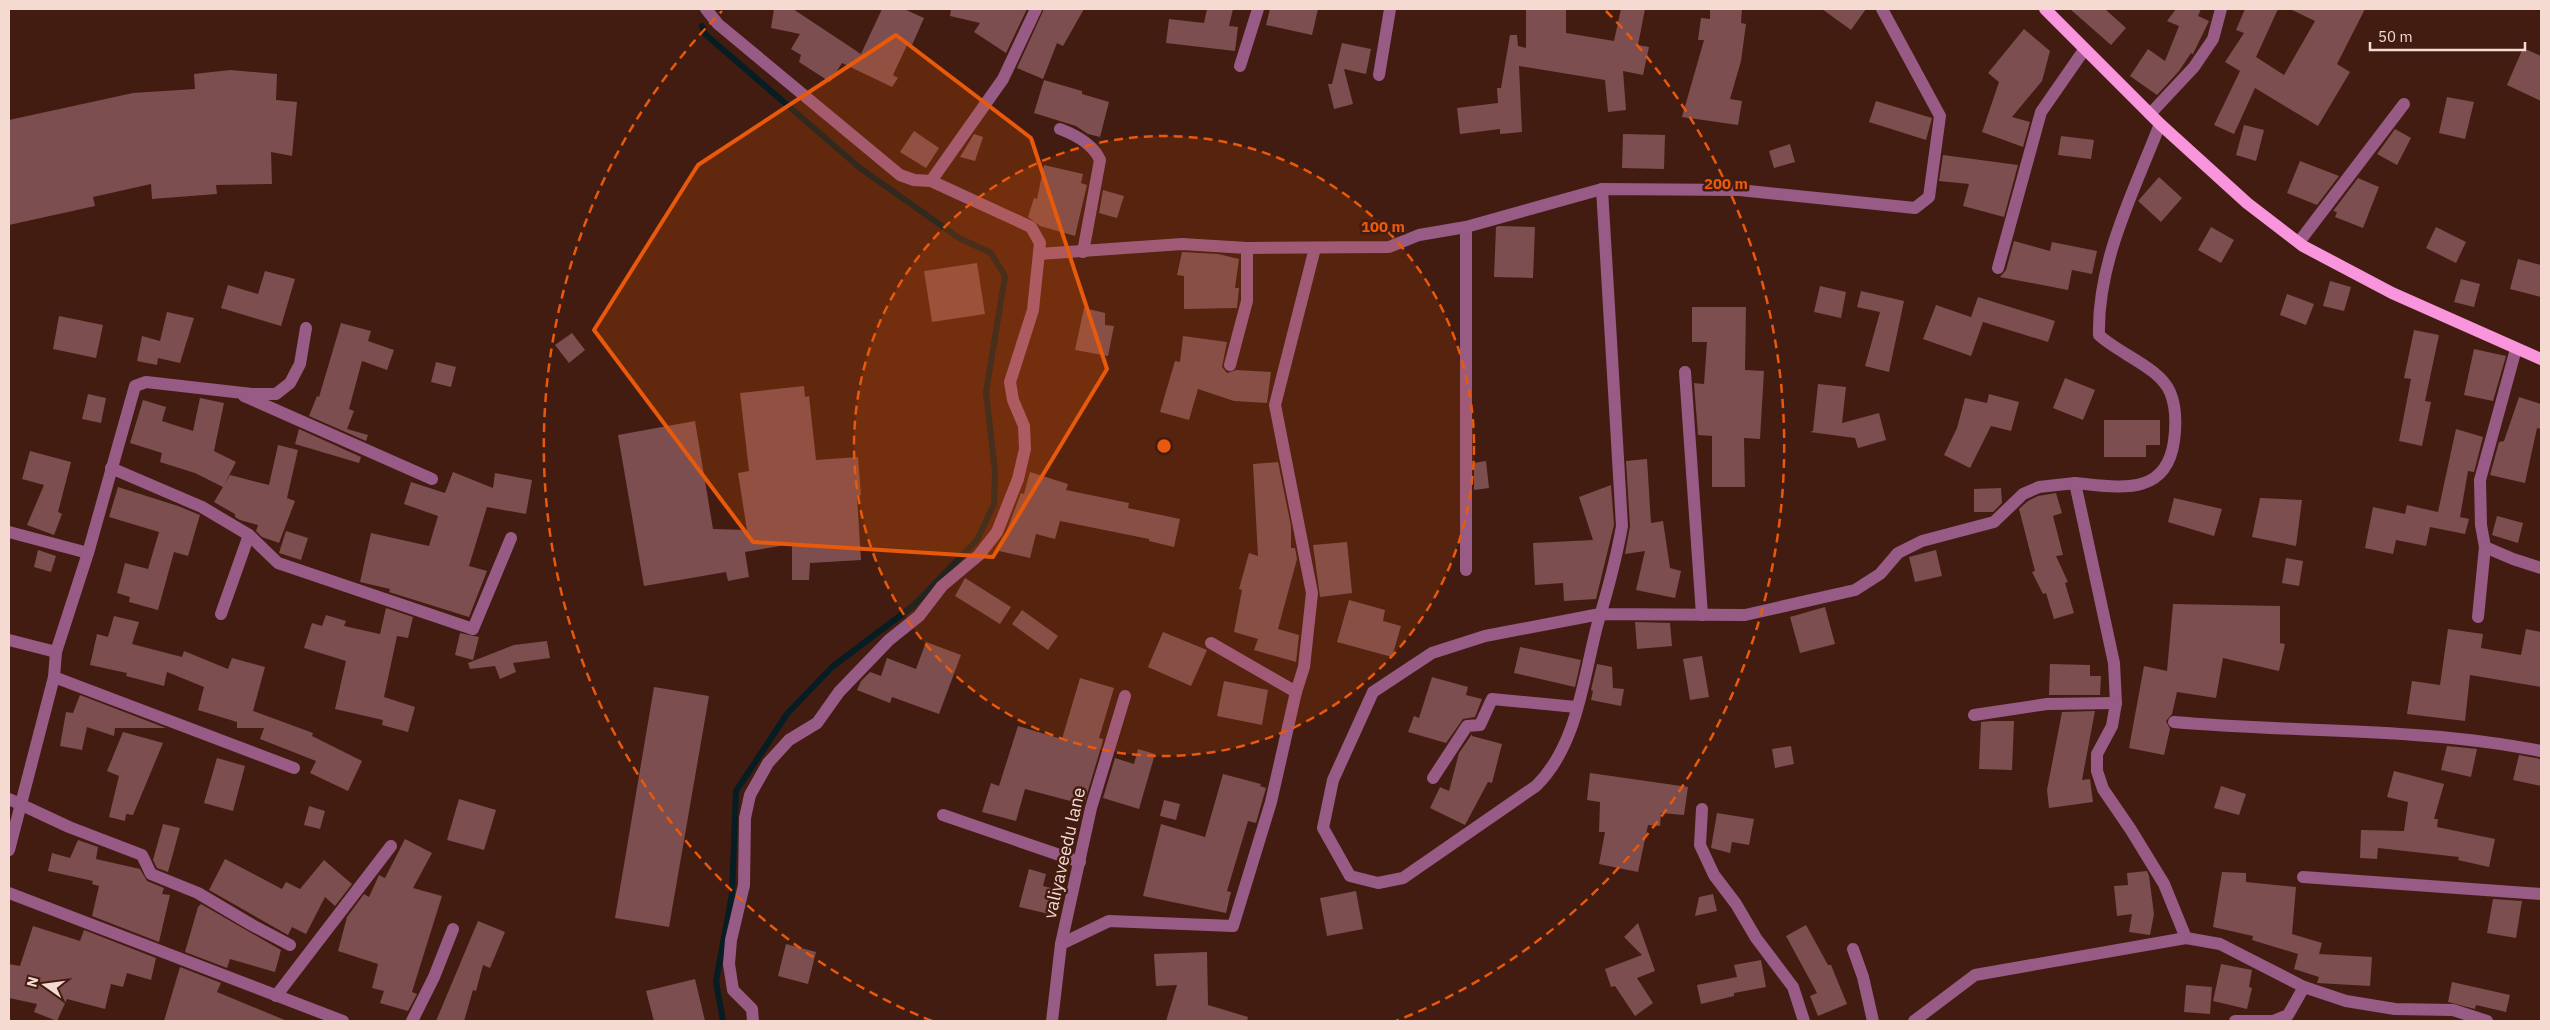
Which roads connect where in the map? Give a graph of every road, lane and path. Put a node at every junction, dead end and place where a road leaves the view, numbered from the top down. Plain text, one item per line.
1 (706, 9) edge
2 (1036, 9) edge
3 (1258, 9) edge
4 (1390, 9) edge
5 (1882, 9) edge
6 (2221, 9) edge
7 (2048, 10) edge
8 (2084, 50) junction
9 (1240, 66) dead end
10 (1379, 75) dead end
11 (2404, 104) dead end
12 (2150, 114) junction
13 (2160, 124) junction
14 (1060, 129) dead end
15 (931, 181) junction
16 (1602, 189) junction
17 (1466, 227) junction
18 (2299, 242) junction
19 (1247, 248) junction
20 (1315, 248) junction
21 (1083, 252) junction
22 (1039, 254) junction
23 (1998, 268) dead end
24 (306, 328) dead end
25 (2516, 349) junction
26 (2541, 359) edge
27 (1230, 365) dead end
28 (1685, 372) dead end
29 (230, 390) junction
30 (111, 468) junction
31 (432, 479) dead end
32 (2074, 483) junction
33 (9, 532) edge
34 (249, 535) junction
35 (511, 538) dead end
36 (2485, 547) junction
37 (88, 553) junction
38 (2541, 568) edge
39 (1466, 570) dead end
40 (220, 614) dead end
41 (1600, 614) junction
42 (1702, 615) junction
43 (2478, 617) dead end
44 (9, 640) edge
45 (1211, 643) dead end
46 (56, 652) junction
47 (54, 677) junction
48 (1296, 692) junction
49 (1125, 696) dead end
50 (2116, 703) junction
51 (1576, 707) junction
52 (1974, 715) dead end
53 (2174, 722) dead end
54 (2541, 751) edge
55 (294, 768) dead end
56 (1433, 778) dead end
57 (15, 801) edge
58 (1702, 809) dead end
59 (943, 814) dead end
60 (391, 846) dead end
61 (9, 850) edge
62 (1080, 862) junction
63 (2303, 877) dead end
64 (9, 894) edge
65 (2541, 894) edge
66 (453, 930) dead end
67 (2186, 938) junction
68 (1060, 944) junction
69 (290, 945) dead end
70 (1853, 949) dead end
71 (2304, 987) junction
72 (276, 996) junction
73 (343, 1021) edge
74 (412, 1021) edge
75 (752, 1021) edge
76 (1052, 1021) edge
77 (1804, 1021) edge
78 (1873, 1021) edge
79 (1914, 1021) edge
80 (2235, 1021) edge
81 (2272, 1021) edge
82 (2487, 1021) edge

1 - 15 street
2 - 15 street
3 - 9 street
4 - 10 street
5 - 16 street
6 - 12 street
7 - 8 main road
8 - 12 main road
8 - 23 street
11 - 18 street
12 - 13 main road
13 - 18 main road
13 - 32 street
14 - 21 street
15 - 22 street
16 - 17 street
16 - 41 street
17 - 20 street
17 - 39 street
18 - 25 main road
19 - 20 street
19 - 21 street
19 - 27 street
20 - 48 street
21 - 22 street
22 - 75 street
24 - 29 street
25 - 26 main road
25 - 36 street
28 - 42 street
29 - 30 street
29 - 31 street
30 - 34 street
30 - 37 street
32 - 42 street
32 - 50 street
33 - 37 street
34 - 35 street
34 - 40 street
36 - 38 street
36 - 43 street
37 - 46 street
41 - 42 street
41 - 51 street
41 - 51 street
44 - 46 street
45 - 48 street
46 - 47 street
47 - 55 street
47 - 57 street
48 - 68 street
49 - 62 street, valiyaveedu lane
50 - 52 street
50 - 67 street
51 - 56 street
53 - 54 street
57 - 61 street
57 - 69 street
58 - 77 street
59 - 62 street
60 - 72 street
62 - 68 street, valiyaveedu lane
63 - 65 street
64 - 72 street
66 - 74 street
67 - 71 street
67 - 79 street
68 - 76 street, valiyaveedu lane
70 - 78 street
71 - 81 street
71 - 82 street
72 - 73 street
80 - 81 street

